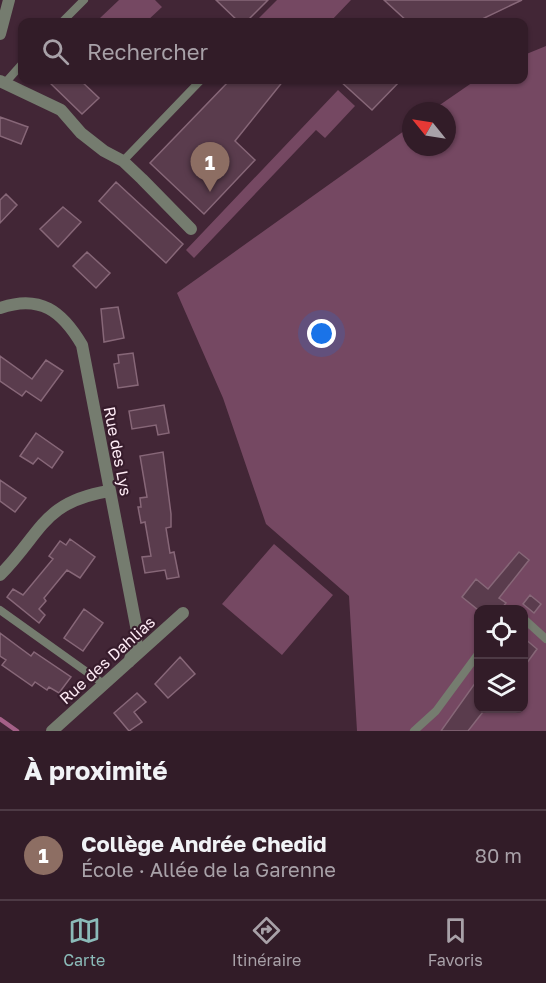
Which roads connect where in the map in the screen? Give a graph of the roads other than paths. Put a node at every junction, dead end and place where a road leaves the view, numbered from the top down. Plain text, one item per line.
1 (9, 0) edge
2 (84, 0) edge
3 (66, 18) edge
4 (0, 33) edge
5 (18, 68) edge
6 (2, 82) edge
7 (197, 84) edge
8 (123, 161) junction
9 (191, 229) dead end
10 (0, 308) edge
11 (109, 491) junction
12 (0, 575) edge
13 (0, 610) edge
14 (183, 613) dead end
15 (528, 623) edge
16 (546, 639) edge
17 (474, 659) edge
18 (129, 662) junction
19 (105, 685) junction
20 (52, 731) edge
21 (414, 731) edge

1 - 4 street
2 - 3 lane
5 - 6 lane
6 - 8 street
7 - 8 lane
8 - 9 street
10 - 11 street, Rue des Lys
11 - 12 street
11 - 18 street, Rue des Lys
13 - 19 lane
14 - 18 street, Rue des Dahlias
15 - 16 lane
17 - 21 lane
18 - 19 street, Rue des Dahlias
19 - 20 street, Rue des Dahlias

